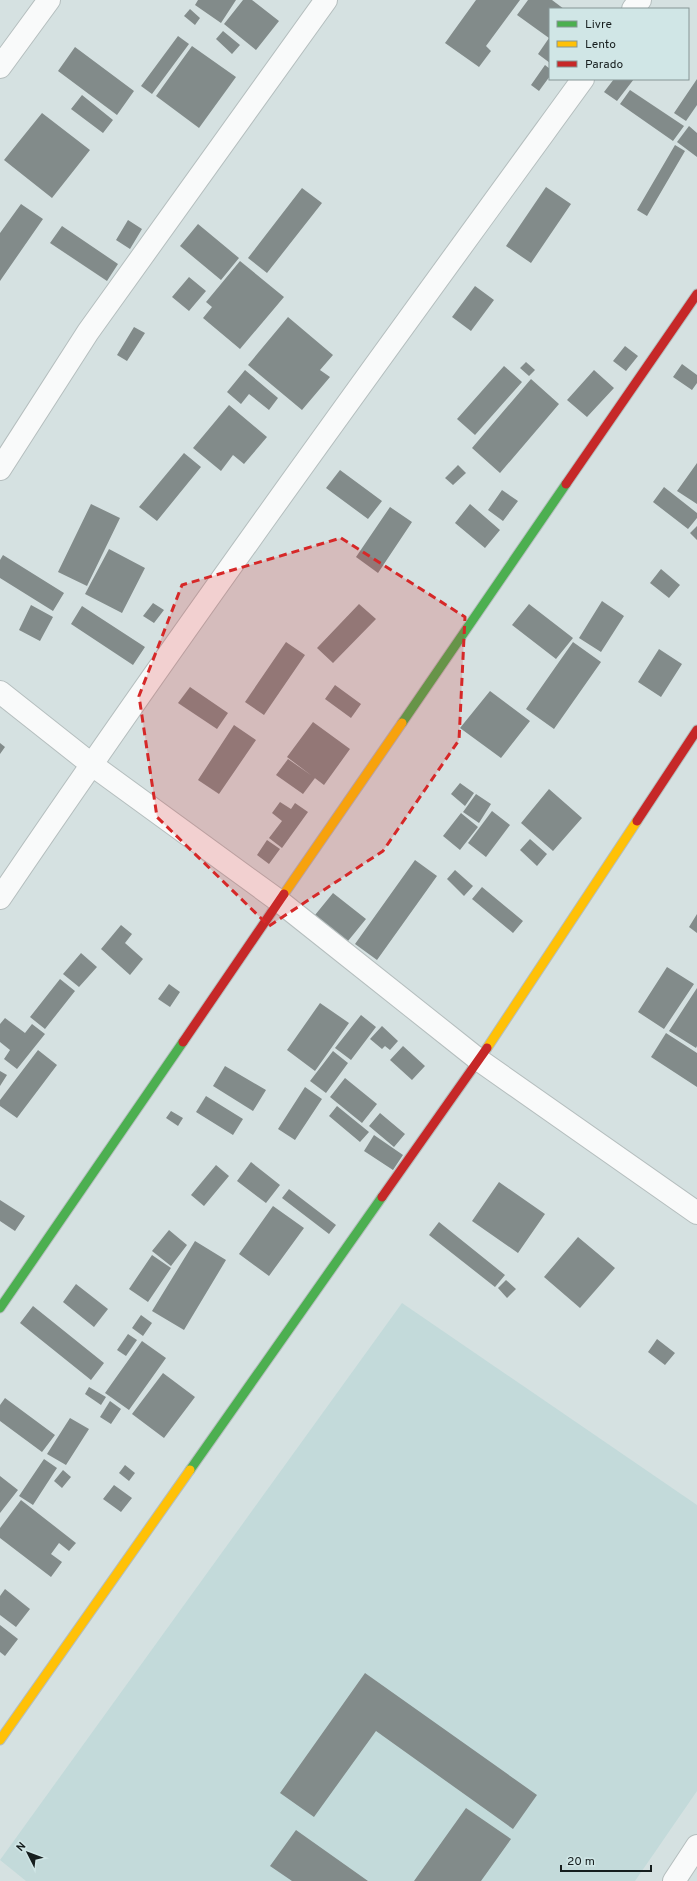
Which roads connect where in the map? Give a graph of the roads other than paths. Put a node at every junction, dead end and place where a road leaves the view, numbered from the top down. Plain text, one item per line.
1 (49, 0) edge
2 (326, 0) edge
3 (640, 0) edge
4 (634, 8) edge
5 (0, 66) edge
6 (581, 80) edge
7 (697, 294) edge
8 (0, 469) edge
9 (0, 692) edge
10 (697, 730) edge
11 (91, 764) junction
12 (0, 898) edge
13 (279, 901) junction
14 (479, 1060) junction
15 (697, 1214) edge
16 (0, 1308) edge
17 (0, 1740) edge
18 (697, 1846) edge
19 (674, 1881) edge

1 - 5 street
2 - 8 street
3 - 4 street
6 - 11 street
7 - 13 street
9 - 11 street
10 - 14 street
11 - 12 street
11 - 13 street
13 - 14 street
13 - 16 street
14 - 15 street
14 - 17 street
18 - 19 street

